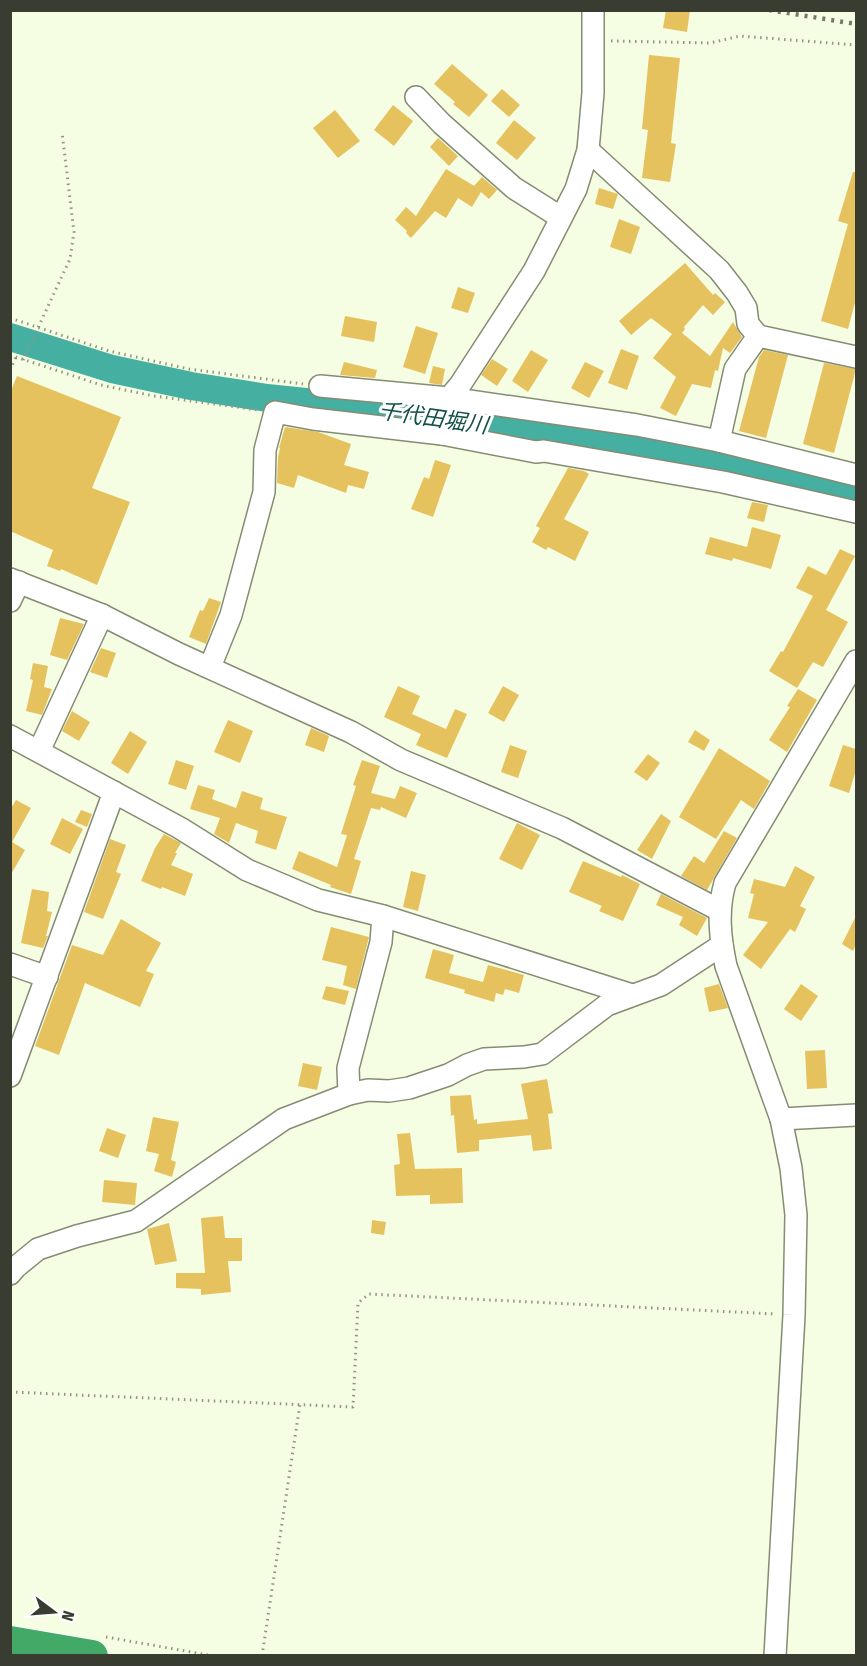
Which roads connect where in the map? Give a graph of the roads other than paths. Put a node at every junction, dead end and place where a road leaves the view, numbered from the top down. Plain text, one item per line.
1 (593, 10) edge
2 (416, 96) dead end
3 (588, 150) junction
4 (561, 218) junction
5 (758, 336) junction
6 (856, 357) edge
7 (320, 386) road end
8 (449, 398) junction
9 (442, 434) junction
10 (719, 441) junction
11 (856, 475) edge
12 (856, 512) edge
13 (13, 587) edge
14 (102, 615) junction
15 (856, 661) edge
16 (210, 667) junction
17 (10, 736) edge
18 (39, 751) junction
19 (114, 792) junction
20 (719, 910) junction
21 (383, 916) junction
22 (722, 945) junction
23 (10, 964) edge
24 (46, 977) junction
25 (632, 995) junction
26 (10, 1076) edge
27 (349, 1094) junction
28 (856, 1115) edge
29 (781, 1119) junction
30 (10, 1274) edge
31 (10, 1642) edge
32 (96, 1646) edge
33 (775, 1656) edge

1 - 3 street
2 - 4 street
3 - 4 street
3 - 5 street
4 - 8 street
5 - 6 street
5 - 10 street
7 - 8 street
8 - 9 street
8 - 10 street
9 - 12 street
9 - 16 street
10 - 11 street
13 - 14 street
14 - 16 street
14 - 18 street
15 - 20 street
16 - 20 street
17 - 18 street
18 - 19 street
19 - 21 street
19 - 24 street
20 - 22 street
21 - 25 street
21 - 27 street
22 - 25 street
22 - 29 street
23 - 24 street
24 - 26 street
25 - 27 street
27 - 30 street
28 - 29 street
29 - 33 street
31 - 32 highway

